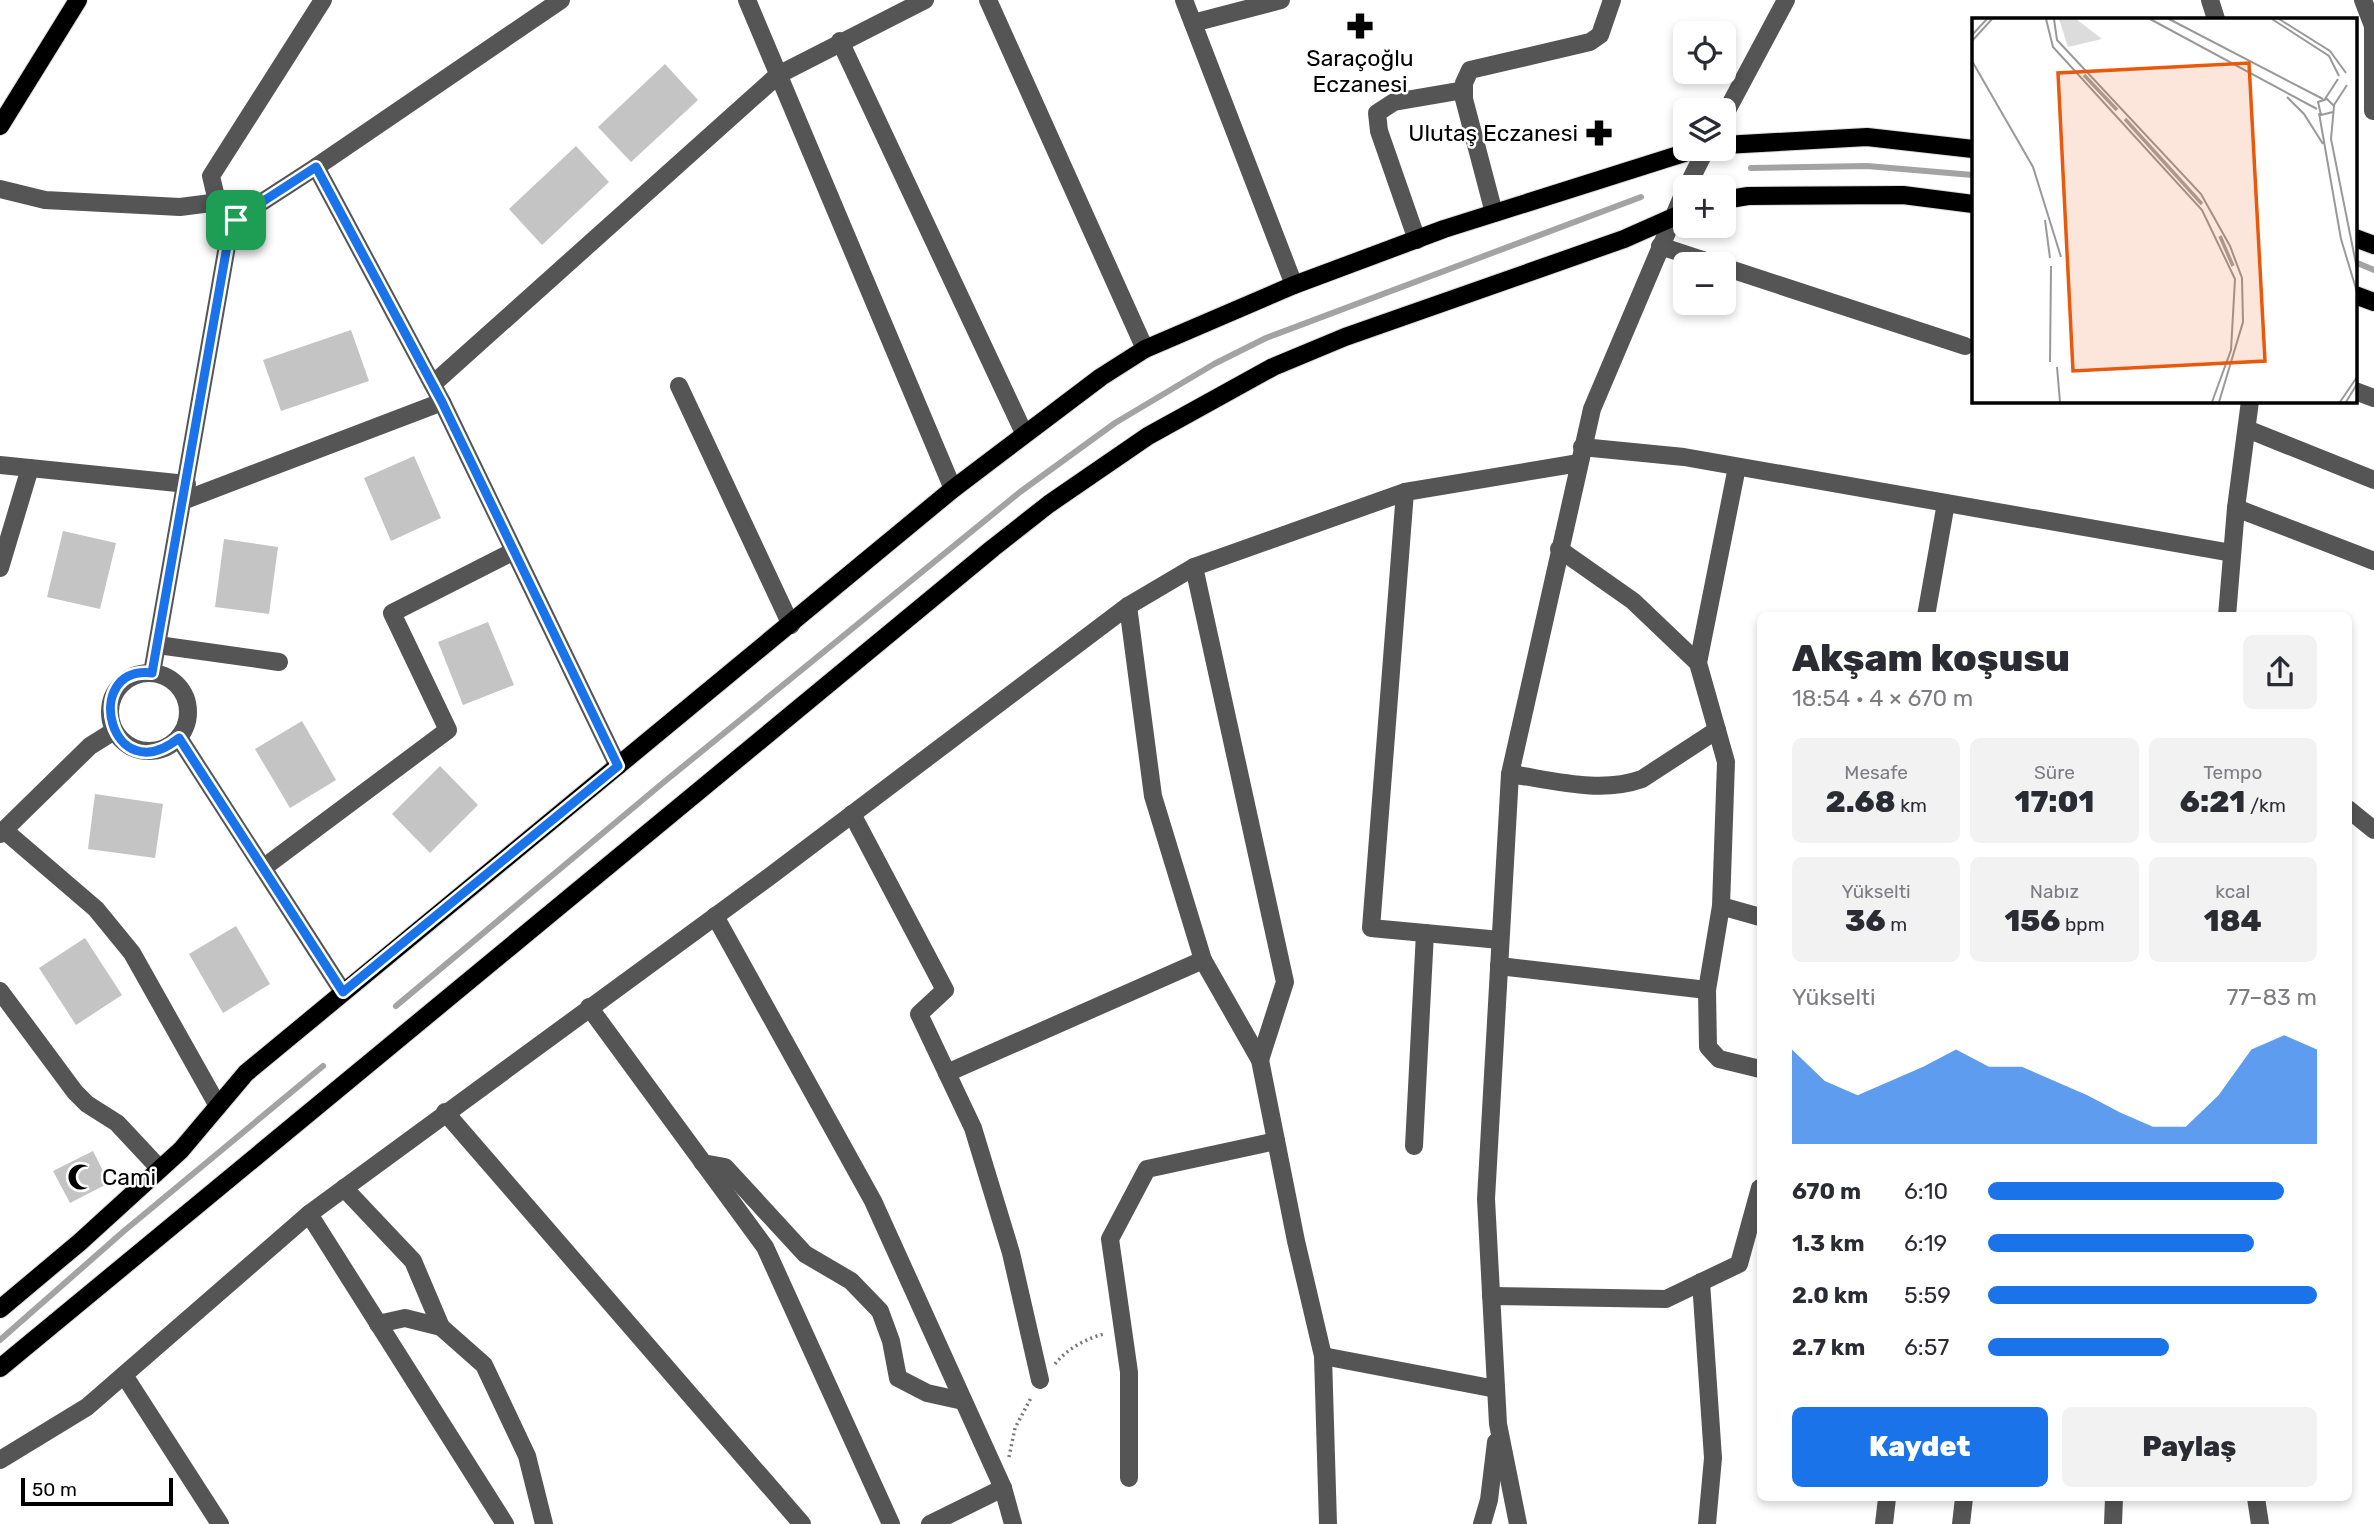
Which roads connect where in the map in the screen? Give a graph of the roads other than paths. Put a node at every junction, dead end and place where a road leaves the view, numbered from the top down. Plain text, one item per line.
1 (78, 0) edge
2 (323, 0) edge
3 (561, 0) edge
4 (747, 0) edge
5 (925, 0) edge
6 (988, 0) edge
7 (1184, 0) edge
8 (1281, 0) edge
9 (1612, 0) edge
10 (1786, 0) edge
11 (2210, 0) edge
12 (2362, 0) edge
13 (2216, 18) edge
14 (1193, 23) junction
15 (840, 41) junction
16 (778, 75) junction
17 (1464, 90) junction
18 (1734, 98) edge
19 (2367, 110) edge
20 (0, 126) edge
21 (1736, 144) edge
22 (1972, 149) edge
23 (1673, 157) edge
24 (316, 167) junction
25 (0, 188) edge
26 (1736, 200) edge
27 (219, 202) junction
28 (1972, 204) edge
29 (1494, 213) junction
30 (1673, 217) edge
31 (236, 220) junction
32 (1673, 224) edge
33 (2356, 238) edge
34 (1417, 240) junction
35 (2374, 245) edge
36 (1660, 246) junction
37 (1678, 252) edge
38 (1736, 271) edge
39 (1294, 285) junction
40 (2356, 295) edge
41 (2374, 302) edge
42 (1965, 346) dead end
43 (1145, 349) junction
44 (433, 384) junction
45 (679, 386) dead end
46 (2356, 391) edge
47 (2374, 398) edge
48 (442, 402) junction
49 (2250, 402) edge
50 (2247, 429) junction
51 (1024, 433) junction
52 (1580, 455) junction
53 (0, 465) edge
54 (1737, 467) junction
55 (30, 468) junction
56 (2374, 480) edge
57 (953, 489) junction
58 (186, 492) junction
59 (1405, 492) junction
60 (1946, 503) junction
61 (2236, 508) junction
62 (1559, 549) junction
63 (514, 551) junction
64 (2232, 552) junction
65 (2374, 561) edge
66 (1194, 567) junction
67 (0, 568) edge
68 (1128, 606) junction
69 (1927, 612) edge
70 (2227, 612) edge
71 (791, 625) junction
72 (158, 645) junction
73 (279, 662) dead end
74 (1698, 663) junction
75 (152, 673) junction
76 (1717, 730) junction
77 (114, 731) junction
78 (179, 738) junction
79 (618, 766) junction
80 (1510, 774) junction
81 (2352, 811) edge
82 (852, 814) junction
83 (2373, 823) edge
84 (2, 832) edge
85 (263, 868) junction
86 (1721, 906) junction
87 (715, 916) junction
88 (1757, 916) edge
89 (1425, 933) junction
90 (1500, 940) junction
91 (1203, 960) junction
92 (1499, 966) junction
93 (1707, 990) junction
94 (0, 991) edge
95 (343, 992) junction
96 (589, 1007) junction
97 (1261, 1060) junction
98 (1757, 1068) edge
99 (947, 1073) junction
100 (218, 1105) junction
101 (445, 1112) junction
102 (1276, 1141) junction
103 (1414, 1146) dead end
104 (703, 1163) junction
105 (160, 1169) junction
106 (344, 1188) junction
107 (1757, 1199) edge
108 (309, 1214) junction
109 (1701, 1282) junction
110 (1491, 1296) junction
111 (0, 1309) edge
112 (378, 1324) junction
113 (441, 1327) junction
114 (1323, 1356) junction
115 (0, 1368) edge
116 (124, 1375) junction
117 (1040, 1380) dead end
118 (1496, 1389) junction
119 (963, 1401) junction
120 (1498, 1424) junction
121 (0, 1460) edge
122 (1129, 1478) dead end
123 (1003, 1488) junction
124 (1887, 1501) edge
125 (1964, 1501) edge
126 (2115, 1501) edge
127 (2256, 1501) edge
128 (220, 1524) edge
129 (505, 1524) edge
130 (544, 1524) edge
131 (802, 1524) edge
132 (891, 1524) edge
133 (929, 1524) edge
134 (1013, 1524) edge
135 (1328, 1524) edge
136 (1482, 1524) edge
137 (1518, 1524) edge
138 (1707, 1524) edge
139 (1884, 1524) edge
140 (1961, 1524) edge
141 (2113, 1524) edge
142 (2260, 1524) edge

1 - 20 main road
2 - 27 street
3 - 24 street
4 - 16 street
5 - 15 street
6 - 43 street
7 - 14 street
8 - 14 street
9 - 17 street
10 - 18 street
11 - 13 street
12 - 19 street
14 - 39 street
15 - 16 street
15 - 51 street
16 - 44 street
16 - 57 street
17 - 29 street
17 - 34 street
21 - 22 main road
23 - 29 main road
24 - 31 street
24 - 44 street
25 - 27 street
26 - 28 main road
27 - 31 street
29 - 34 main road
30 - 115 main road
31 - 58 street
32 - 36 street
33 - 35 main road
34 - 39 main road
36 - 37 street
36 - 52 street
38 - 42 street
39 - 43 main road
40 - 41 main road
43 - 51 main road
44 - 48 street
45 - 71 street
46 - 47 street
48 - 58 street
48 - 63 street
49 - 50 street
50 - 56 street
50 - 61 street
51 - 57 main road
52 - 54 street
52 - 59 street
52 - 62 street
53 - 55 street
54 - 60 street
54 - 74 street
55 - 58 street
55 - 67 street
57 - 71 main road
58 - 72 street
59 - 66 street
59 - 89 street
60 - 64 street
60 - 69 street
61 - 64 street
61 - 65 street
62 - 74 street
62 - 80 street
63 - 79 street
63 - 85 street
64 - 70 street
66 - 68 street
66 - 97 street
68 - 82 street
68 - 91 street
71 - 79 main road
72 - 73 street
72 - 75 street
74 - 76 street
75 - 77 street
75 - 78 street
76 - 80 street
76 - 86 street
77 - 78 street
77 - 84 street
78 - 85 street
79 - 95 main road
80 - 90 street
81 - 83 street
82 - 87 street
82 - 99 street
84 - 100 street
85 - 95 street
86 - 88 street
86 - 93 street
87 - 96 street
87 - 119 street
89 - 90 street
89 - 103 street
90 - 92 street
91 - 97 street
91 - 99 street
92 - 93 street
92 - 110 street
93 - 98 street
94 - 105 street
95 - 100 main road
96 - 101 street
96 - 104 street
97 - 102 street
99 - 117 street
100 - 105 main road
101 - 106 street
101 - 131 street
102 - 114 street
102 - 122 street
104 - 119 street
104 - 132 street
105 - 111 main road
106 - 108 street
106 - 113 street
107 - 109 street
108 - 112 street
108 - 116 street
109 - 110 street
109 - 138 street
110 - 118 street
112 - 113 street
112 - 129 street
113 - 130 street
114 - 118 street
114 - 135 street
116 - 121 street
116 - 128 street
118 - 120 street
119 - 123 street
120 - 136 street
120 - 137 street
123 - 133 street
123 - 134 street
124 - 139 street
125 - 140 street
126 - 141 street
127 - 142 street

